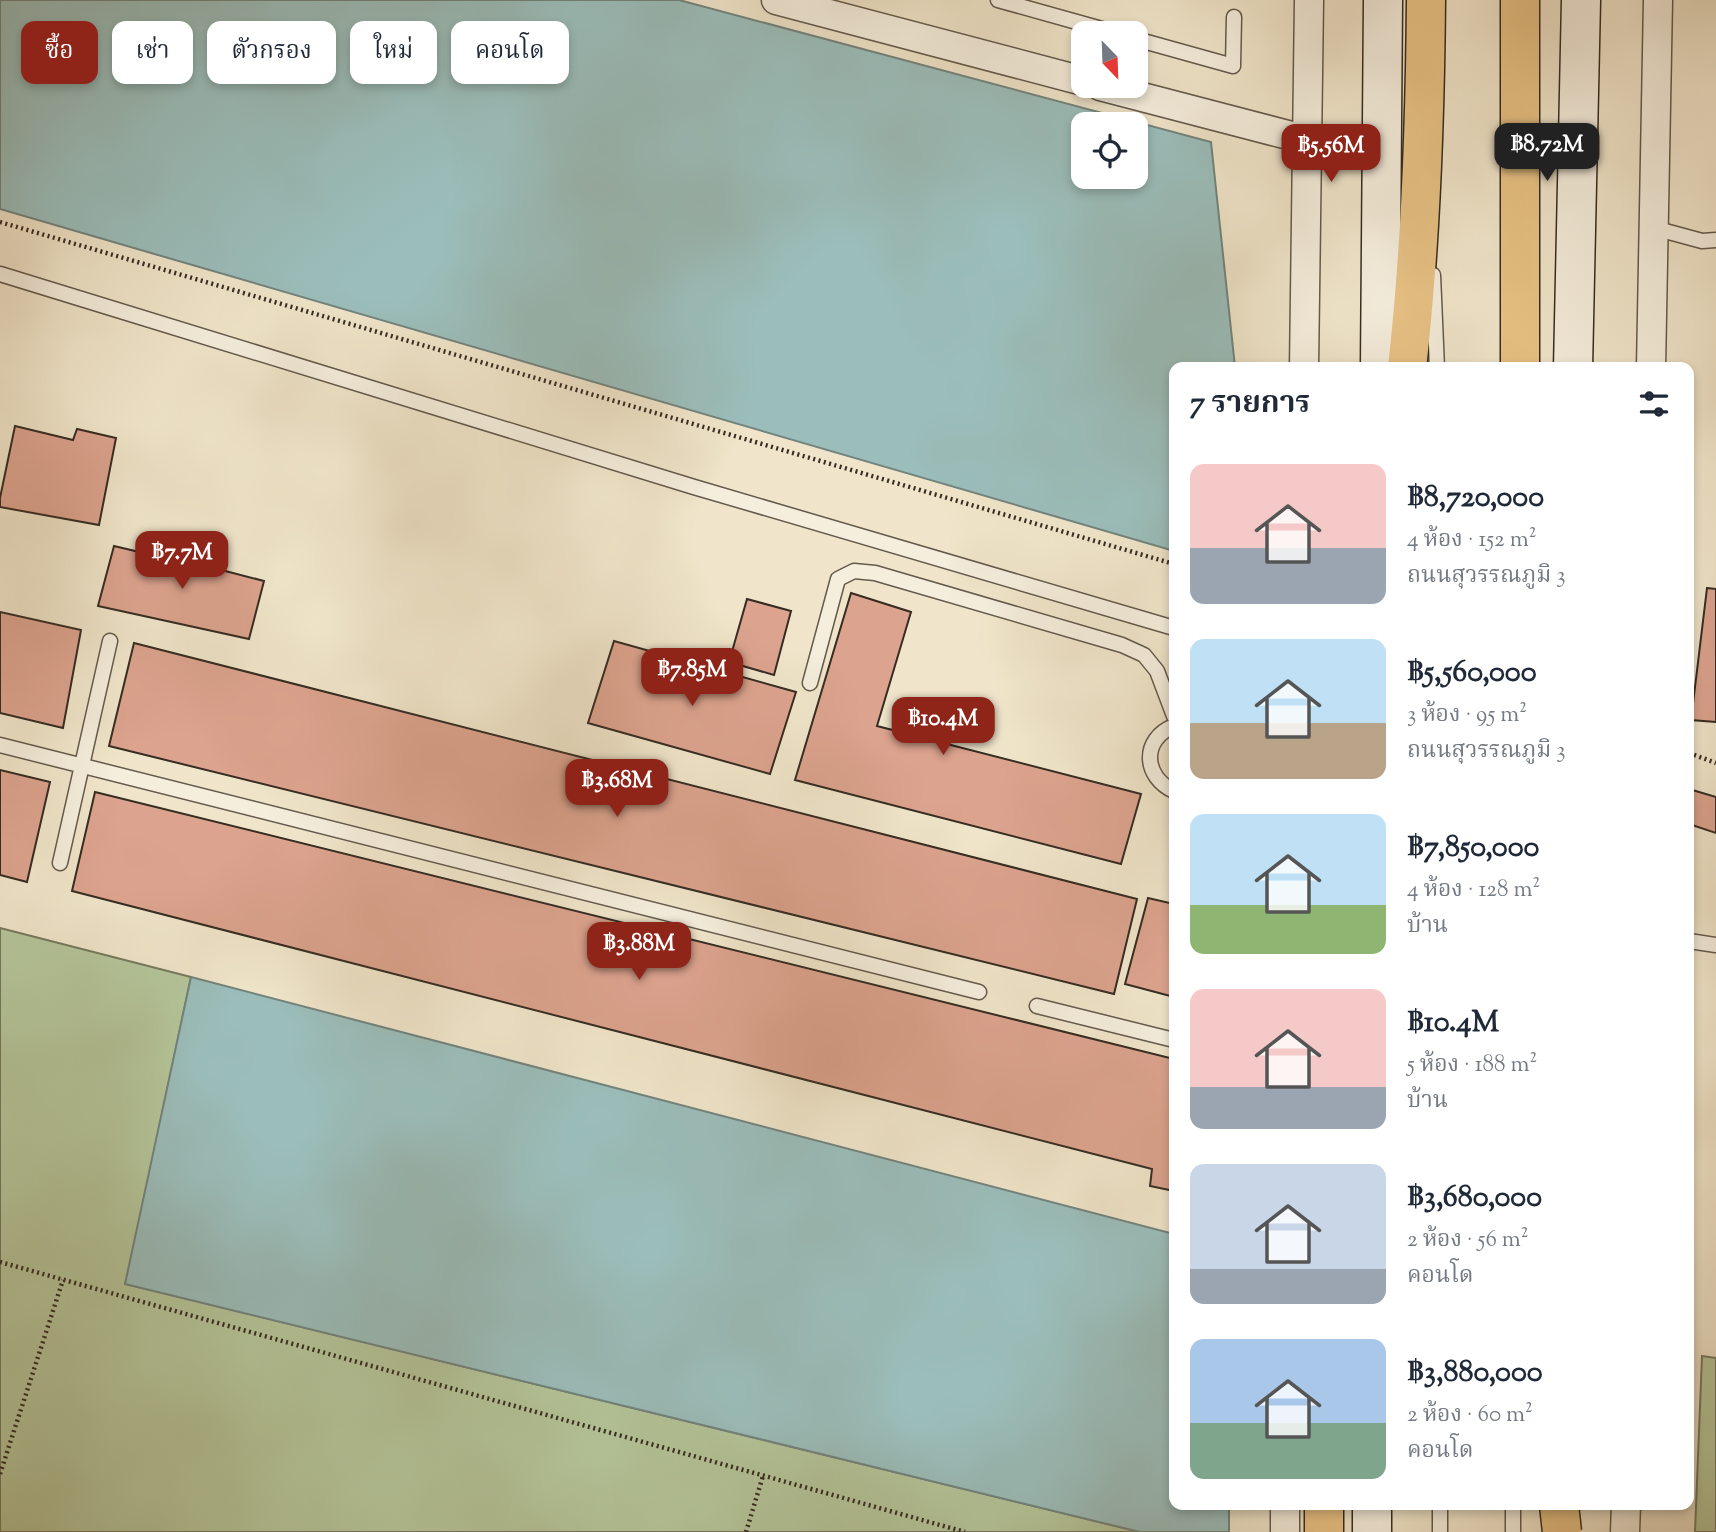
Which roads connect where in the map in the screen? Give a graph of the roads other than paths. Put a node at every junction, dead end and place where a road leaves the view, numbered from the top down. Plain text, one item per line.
1 (776, 0) edge
2 (998, 0) edge
3 (1309, 0) edge
4 (1382, 0) edge
5 (1426, 0) edge
6 (1520, 0) edge
7 (1581, 0) edge
8 (1658, 0) edge
9 (1234, 17) dead end
10 (1073, 21) edge
11 (1148, 42) edge
12 (1071, 78) edge
13 (1146, 98) edge
14 (1425, 122) junction
15 (1307, 140) junction
16 (1654, 228) junction
17 (1716, 240) edge
18 (0, 274) edge
19 (1304, 362) edge
20 (1380, 362) edge
21 (1408, 362) edge
22 (1437, 362) edge
23 (1520, 362) edge
24 (1573, 362) edge
25 (1651, 362) edge
26 (1169, 627) edge
27 (110, 641) dead end
28 (810, 683) dead end
29 (1169, 703) edge
30 (1169, 728) edge
31 (0, 745) edge
32 (82, 765) junction
33 (1169, 788) edge
34 (60, 863) dead end
35 (1694, 941) edge
36 (1716, 945) edge
37 (979, 992) dead end
38 (1037, 1006) dead end
39 (1169, 1039) edge
40 (1285, 1510) edge
41 (1324, 1510) edge
42 (1372, 1510) edge
43 (1440, 1510) edge
44 (1513, 1510) edge
45 (1560, 1510) edge
46 (1626, 1510) edge
47 (1285, 1532) edge
48 (1324, 1532) edge
49 (1372, 1532) edge
50 (1440, 1532) edge
51 (1513, 1532) edge
52 (1561, 1532) edge
53 (1625, 1532) edge

1 - 12 street
2 - 10 lane
3 - 15 street
4 - 20 main road
5 - 14 highway
6 - 23 highway
7 - 24 main road
8 - 16 street
9 - 11 lane
13 - 15 street
14 - 21 highway
14 - 22 lane
15 - 19 street
16 - 17 lane
16 - 25 street
18 - 26 lane
27 - 32 lane
28 - 29 lane
30 - 33 lane
31 - 32 lane
32 - 34 lane
32 - 37 lane
35 - 36 lane
38 - 39 lane
40 - 47 street
41 - 48 highway
42 - 49 main road
43 - 50 lane
44 - 51 lane
45 - 52 highway, bridge
46 - 53 street

